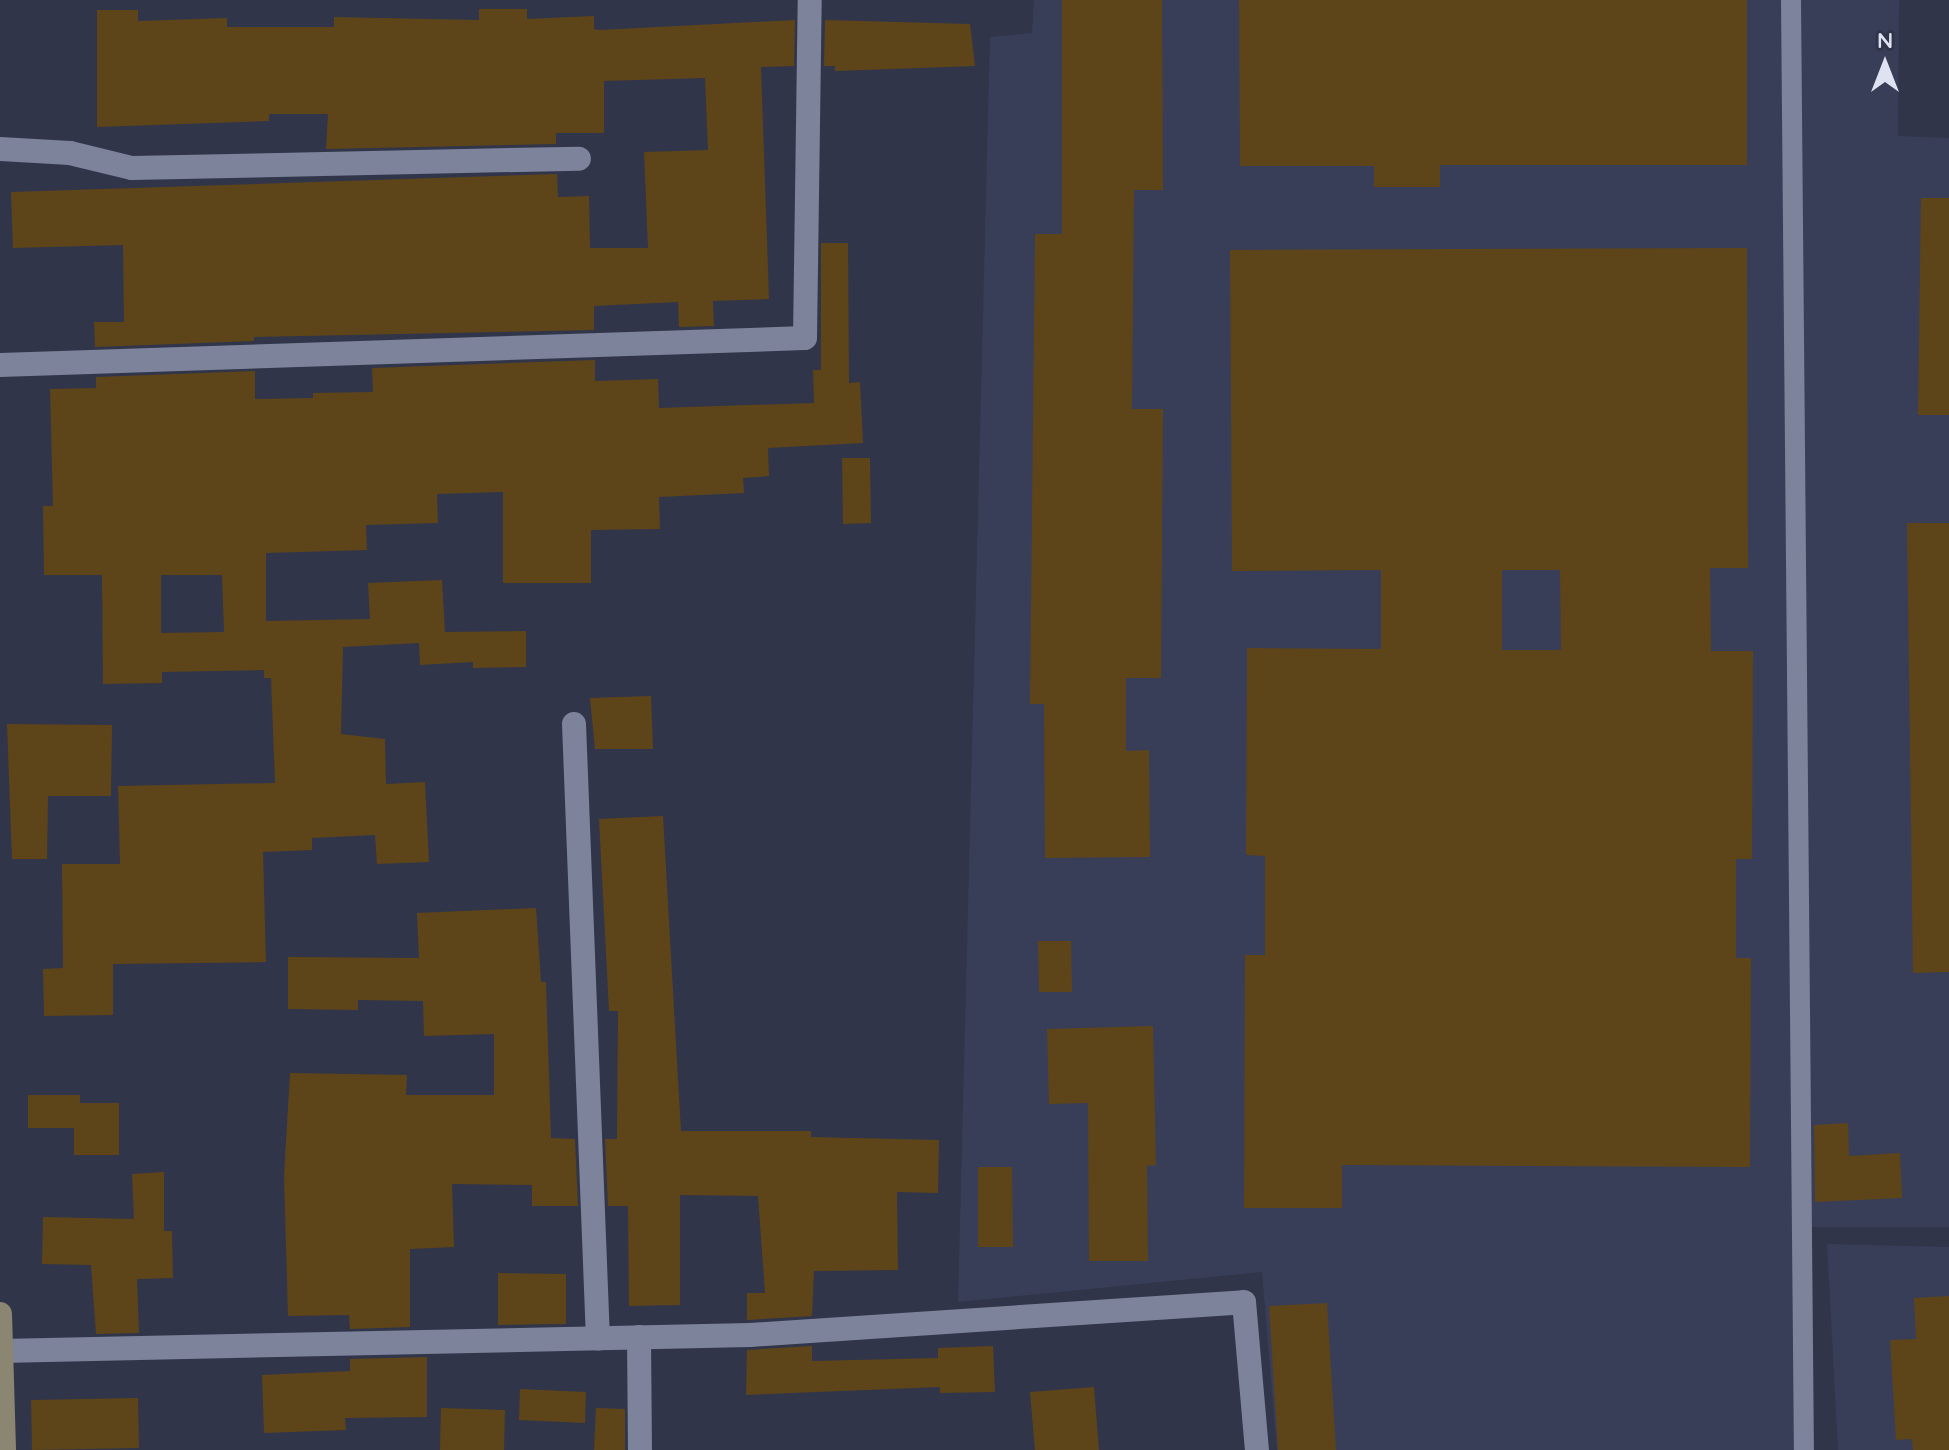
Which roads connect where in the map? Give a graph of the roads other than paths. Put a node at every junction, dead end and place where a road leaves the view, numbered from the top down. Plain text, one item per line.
1 (810, 0) edge
2 (1791, 0) edge
3 (0, 149) edge
4 (579, 159) dead end
5 (0, 365) edge
6 (574, 724) dead end
7 (0, 1314) edge
8 (0, 1325) edge
9 (639, 1337) junction
10 (598, 1339) junction
11 (1, 1351) edge
12 (4, 1450) edge
13 (640, 1450) edge
14 (1257, 1450) edge
15 (1804, 1450) edge

1 - 5 street
2 - 15 lane
3 - 4 street
6 - 10 street
7 - 8 main road
8 - 11 main road
9 - 10 street
9 - 13 street
9 - 14 street
10 - 11 street
11 - 12 main road

